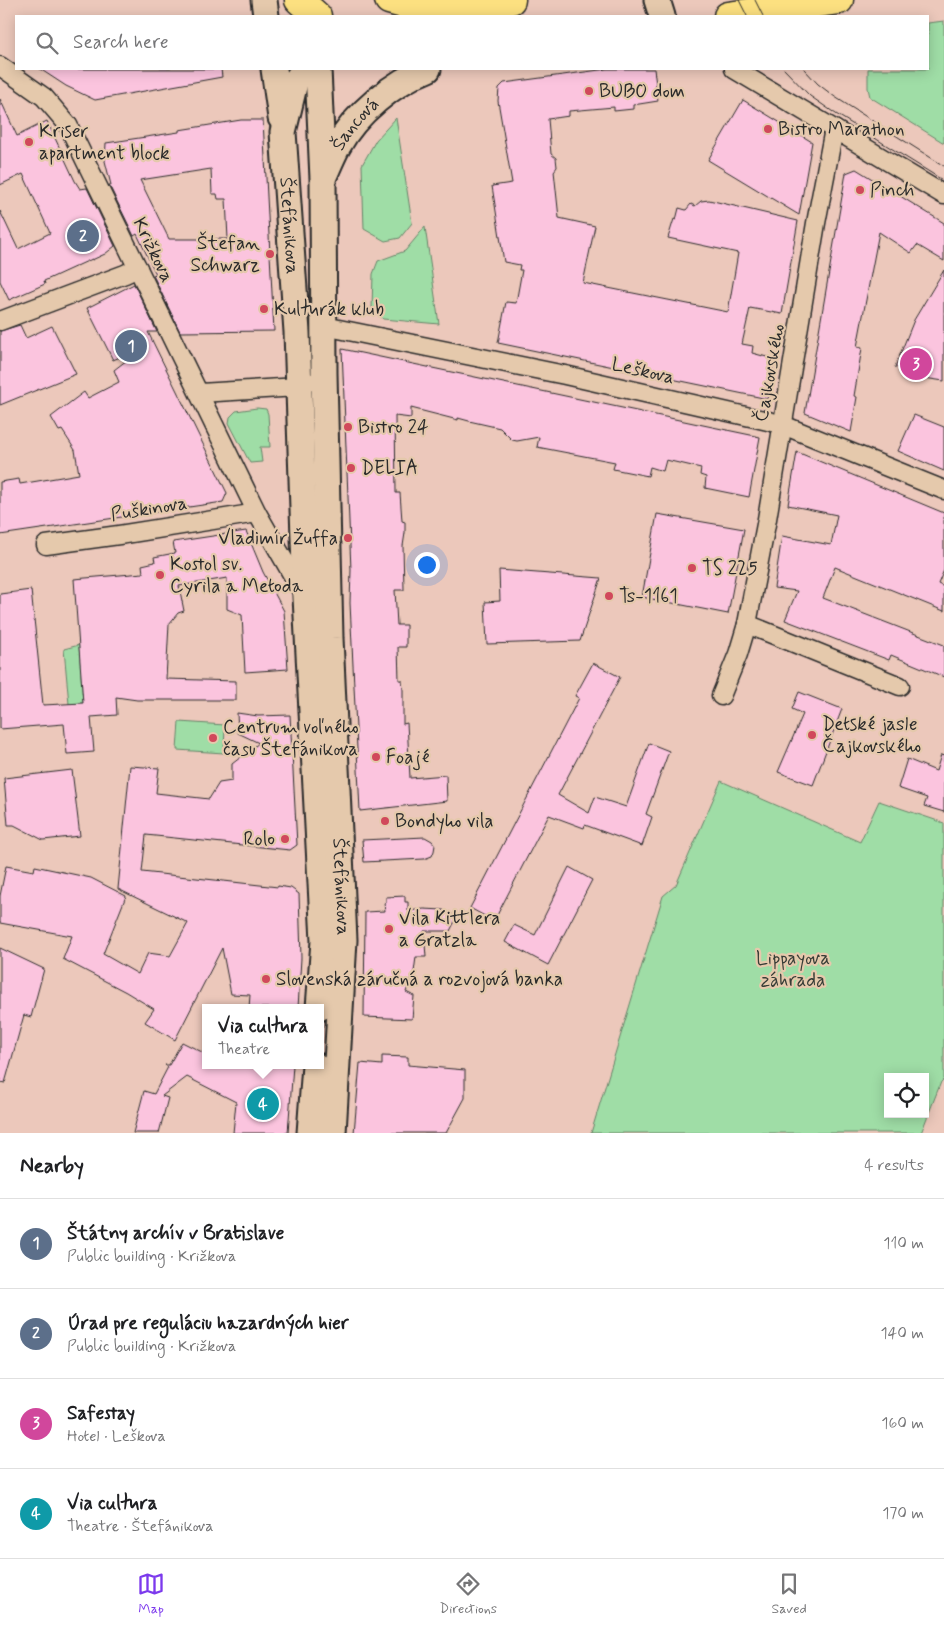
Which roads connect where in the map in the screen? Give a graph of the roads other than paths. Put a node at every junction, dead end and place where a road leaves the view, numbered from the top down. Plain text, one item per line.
1 (264, 0) edge
2 (299, 0) edge
3 (315, 0) edge
4 (389, 0) edge
5 (511, 0) edge
6 (657, 0) edge
7 (839, 0) edge
8 (419, 14) edge
9 (266, 15) edge
10 (315, 15) edge
11 (316, 15) edge
12 (662, 15) edge
13 (735, 15) edge
14 (0, 66) edge
15 (274, 70) edge
16 (303, 70) edge
17 (318, 70) edge
18 (426, 70) edge
19 (736, 70) edge
20 (834, 129) junction
21 (283, 132) junction
22 (323, 179) junction
23 (944, 195) edge
24 (138, 268) junction
25 (0, 321) edge
26 (324, 326) junction
27 (324, 373) junction
28 (298, 387) junction
29 (200, 393) junction
30 (783, 425) junction
31 (944, 490) edge
32 (257, 513) junction
33 (46, 545) dead end
34 (306, 597) junction
35 (747, 624) junction
36 (330, 638) junction
37 (900, 686) dead end
38 (721, 696) dead end
39 (319, 1004) edge
40 (315, 1069) edge
41 (310, 1133) edge
42 (333, 1133) edge

1 - 9 main road
2 - 10 main road
3 - 11 main road
4 - 8 main road
5 - 8 main road
6 - 12 main road
7 - 13 main road
14 - 24 street, Križkova
15 - 21 main road
16 - 21 main road, Štefánikova
17 - 22 main road, Štefánikova
18 - 22 main road, Šancová
19 - 20 street
20 - 23 street
20 - 30 street, Čajkovského
21 - 28 main road, Štefánikova
22 - 26 main road, Štefánikova
24 - 25 street
24 - 29 street, Križkova
26 - 27 main road, Štefánikova
26 - 30 street, Leškova
27 - 28 street
27 - 36 main road, Štefánikova
28 - 29 street
28 - 34 main road, Štefánikova
29 - 32 street, Križkova
30 - 31 street, Leškova
30 - 35 street, Čajkovského
32 - 33 street, Puškinova
32 - 34 street, Križkova
34 - 36 street, Štefánikova
34 - 39 main road, Štefánikova
35 - 37 street
35 - 38 street, Čajkovského
36 - 42 main road, Štefánikova
40 - 41 main road

